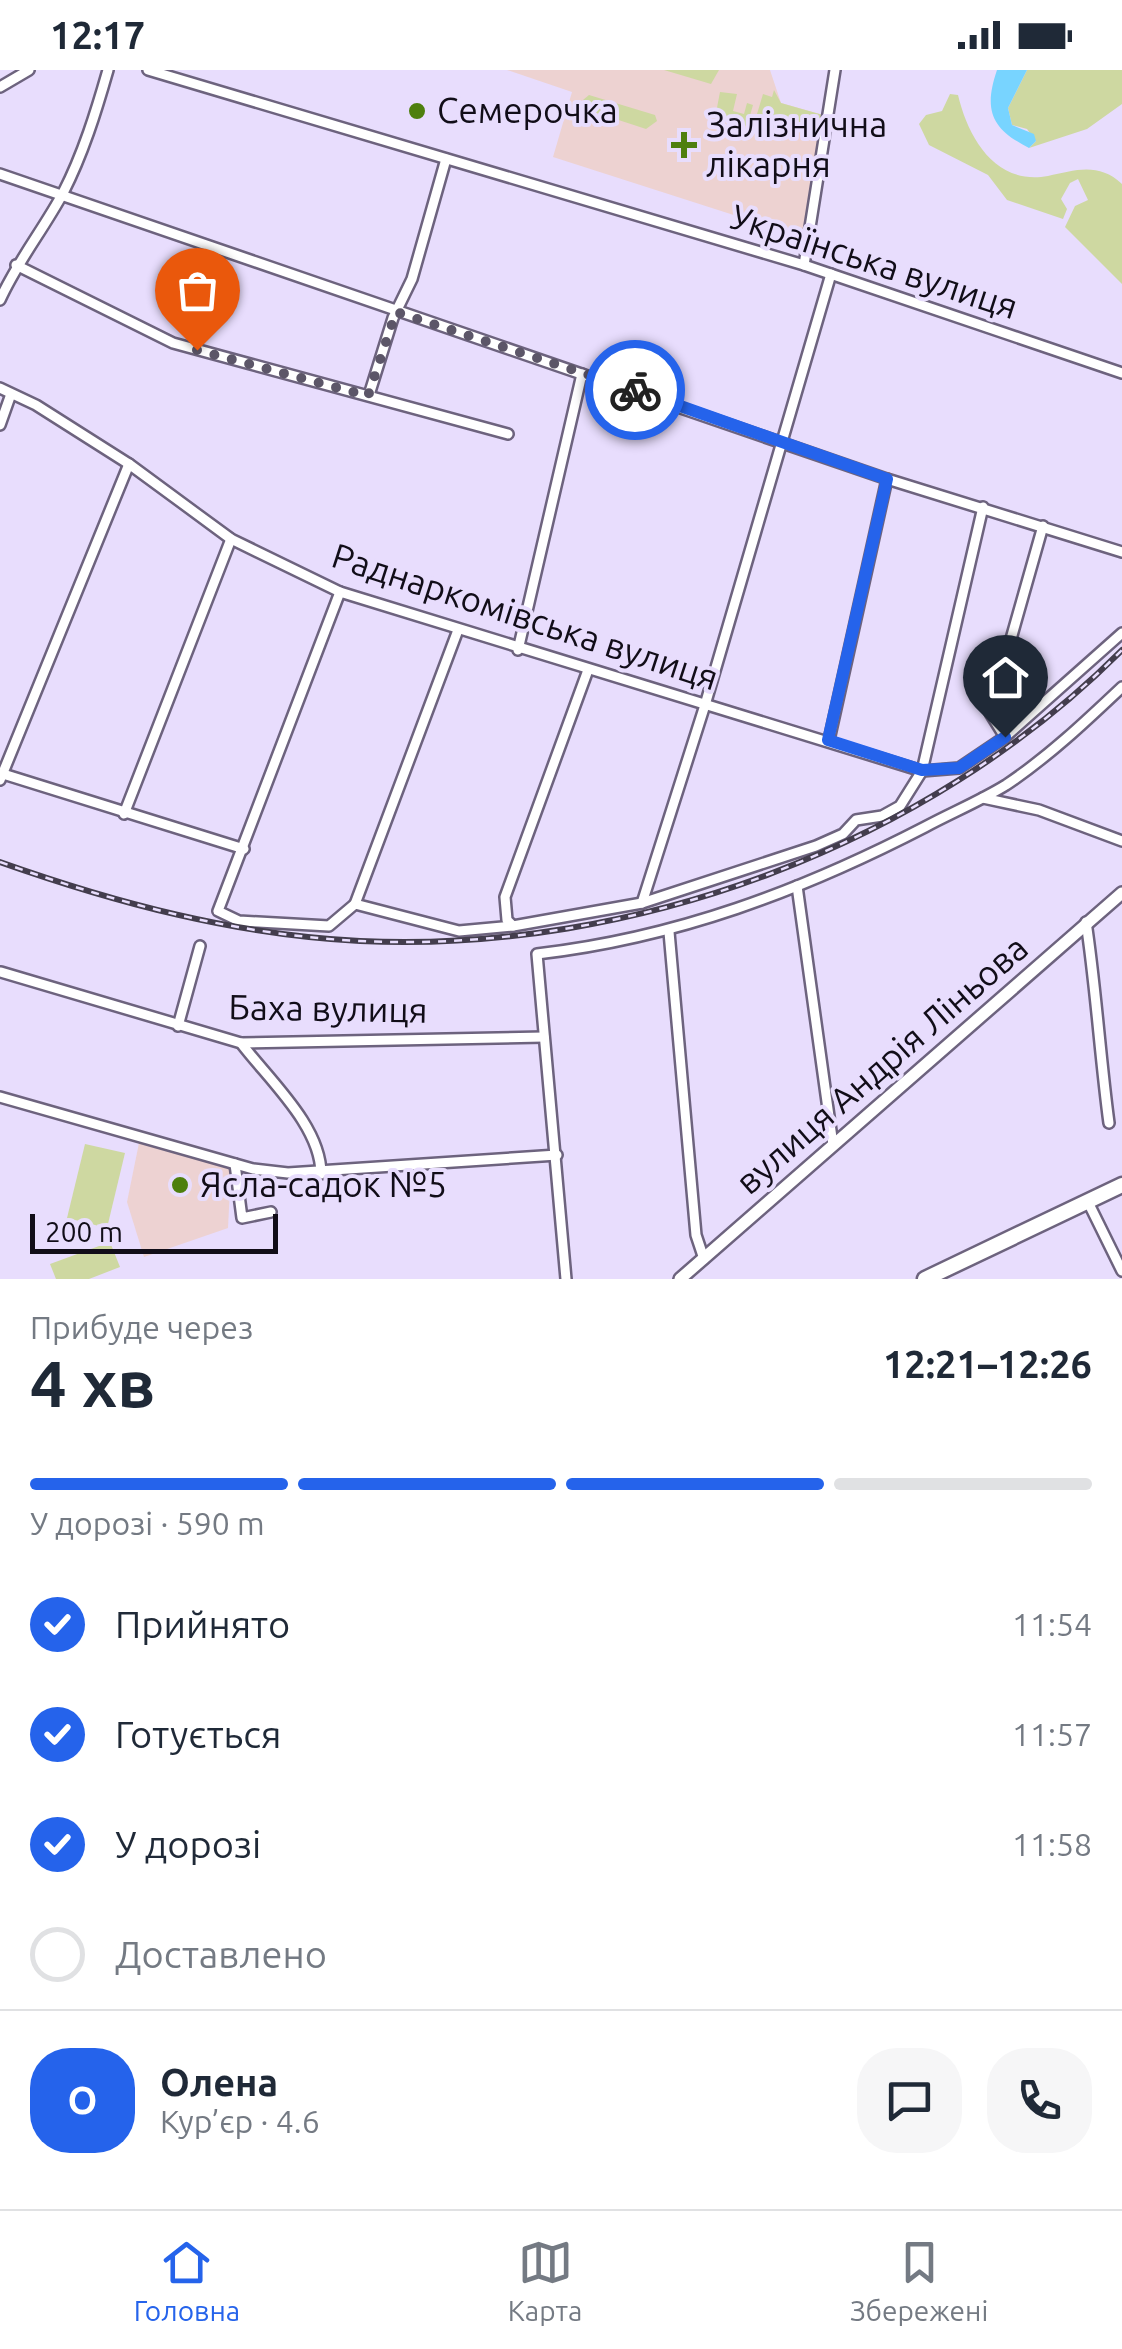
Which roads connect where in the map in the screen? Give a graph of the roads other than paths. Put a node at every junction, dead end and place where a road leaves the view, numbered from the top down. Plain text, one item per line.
1 (29, 70) edge
2 (108, 70) edge
3 (148, 70) edge
4 (834, 70) edge
5 (0, 87) edge
6 (446, 160) junction
7 (0, 174) edge
8 (62, 196) junction
9 (16, 265) junction
10 (804, 265) junction
11 (831, 274) junction
12 (0, 300) edge
13 (396, 312) junction
14 (1122, 373) edge
15 (582, 374) junction
16 (0, 388) edge
17 (11, 394) junction
18 (368, 396) junction
19 (0, 424) edge
20 (508, 434) dead end
21 (782, 441) junction
22 (129, 464) junction
23 (887, 479) junction
24 (983, 507) junction
25 (1044, 526) junction
26 (230, 539) junction
27 (1122, 552) edge
28 (340, 592) junction
29 (458, 630) junction
30 (1122, 632) edge
31 (518, 650) junction
32 (588, 670) junction
33 (1122, 687) edge
34 (705, 705) junction
35 (1005, 737) junction
36 (828, 740) junction
37 (922, 770) junction
38 (1, 776) edge
39 (981, 798) junction
40 (124, 814) junction
41 (1122, 840) edge
42 (244, 849) junction
43 (797, 886) junction
44 (1122, 893) edge
45 (642, 903) junction
46 (355, 904) junction
47 (1086, 922) junction
48 (513, 926) junction
49 (669, 932) junction
50 (200, 946) dead end
51 (1, 972) edge
52 (178, 1026) junction
53 (544, 1037) junction
54 (240, 1043) junction
55 (0, 1097) edge
56 (1109, 1123) dead end
57 (833, 1145) junction
58 (557, 1155) junction
59 (234, 1164) junction
60 (321, 1175) junction
61 (1122, 1185) edge
62 (1088, 1202) junction
63 (271, 1212) dead end
64 (704, 1259) junction
65 (1122, 1271) edge
66 (566, 1279) edge
67 (680, 1279) edge
68 (925, 1279) edge

1 - 5 street
2 - 8 street
3 - 6 street, Українська вулиця
4 - 10 street
6 - 10 street, Українська вулиця
6 - 13 street
7 - 8 street
8 - 9 street
8 - 13 street
9 - 12 street
9 - 18 street
10 - 11 street, Українська вулиця
11 - 14 street, Українська вулиця
11 - 21 street
13 - 15 street
13 - 18 street
15 - 21 street
15 - 31 street
16 - 17 street, Раднаркомівська вулиця
17 - 19 street
17 - 22 street, Раднаркомівська вулиця
18 - 20 street
21 - 23 street
21 - 34 street
22 - 26 street, Раднаркомівська вулиця
22 - 38 street
23 - 24 street
23 - 36 street
24 - 25 street
24 - 37 street
25 - 27 street
25 - 35 street
26 - 28 street, Раднаркомівська вулиця
26 - 40 street
28 - 29 street, Раднаркомівська вулиця
28 - 42 street
29 - 31 street, Раднаркомівська вулиця
29 - 46 street
30 - 35 street
31 - 32 street, Раднаркомівська вулиця
32 - 34 street, Раднаркомівська вулиця
32 - 48 street
33 - 39 street
34 - 36 street, Раднаркомівська вулиця
34 - 45 street
35 - 37 street, Раднаркомівська вулиця
36 - 37 street, Раднаркомівська вулиця
37 - 45 street
38 - 40 street
39 - 41 street
39 - 43 street
40 - 42 street
42 - 46 street
43 - 49 street
43 - 57 street
44 - 47 street, вулиця Андрія Ліньова
45 - 48 street
46 - 48 street
47 - 56 street
47 - 57 street, вулиця Андрія Ліньова
49 - 53 street
49 - 64 street
50 - 52 street
51 - 52 street, Баха вулиця
52 - 54 street, Баха вулиця
53 - 54 street, Баха вулиця
53 - 58 street
54 - 60 street
55 - 59 street
57 - 64 street, вулиця Андрія Ліньова
58 - 60 street
58 - 66 street
59 - 60 street
59 - 63 street
61 - 62 main road
62 - 65 street
62 - 68 main road
64 - 67 street, вулиця Андрія Ліньова

